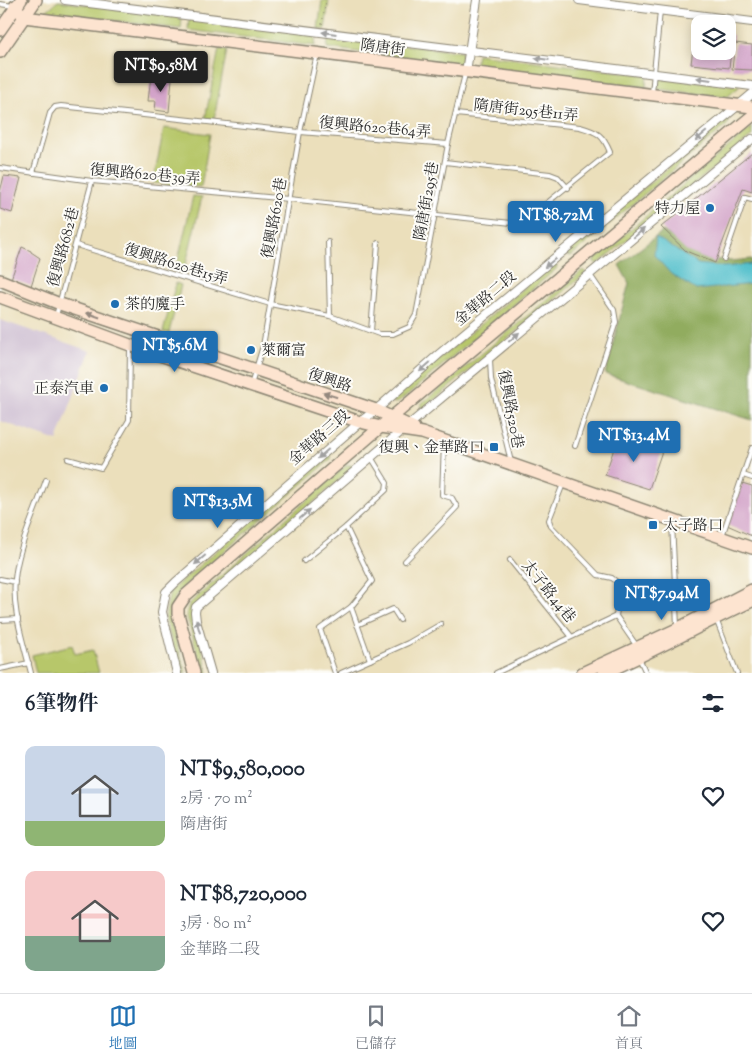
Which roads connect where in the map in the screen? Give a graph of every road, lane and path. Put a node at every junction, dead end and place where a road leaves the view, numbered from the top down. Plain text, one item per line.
1 (36, 0) edge
2 (65, 0) edge
3 (477, 0) edge
4 (579, 0) edge
5 (18, 3) edge
6 (0, 4) edge
7 (660, 11) junction
8 (24, 17) junction
9 (752, 22) edge
10 (0, 30) edge
11 (469, 50) junction
12 (0, 52) edge
13 (316, 54) junction
14 (466, 72) junction
15 (654, 73) junction
16 (752, 86) edge
17 (752, 94) edge
18 (652, 95) junction
19 (739, 105) junction
20 (752, 107) edge
21 (456, 114) junction
22 (752, 116) edge
23 (300, 132) junction
24 (752, 139) edge
25 (448, 144) junction
26 (445, 162) junction
27 (0, 168) edge
28 (33, 173) junction
29 (92, 181) junction
30 (568, 188) junction
31 (289, 199) junction
32 (752, 199) edge
33 (436, 214) junction
34 (328, 242) dead end
35 (378, 243) dead end
36 (76, 245) junction
37 (724, 258) dead end
38 (590, 274) junction
39 (0, 280) edge
40 (0, 297) edge
41 (60, 304) junction
42 (270, 304) junction
43 (330, 316) junction
44 (56, 318) junction
45 (403, 330) joint
46 (371, 331) junction
47 (130, 345) junction
48 (490, 359) junction
49 (256, 371) junction
50 (251, 385) junction
51 (376, 410) junction
52 (392, 417) junction
53 (360, 422) junction
54 (381, 427) junction
55 (407, 427) junction
56 (444, 440) junction
57 (575, 446) dead end
58 (752, 448) edge
59 (371, 457) junction
60 (68, 459) dead end
61 (511, 464) junction
62 (743, 475) junction
63 (752, 478) edge
64 (46, 480) dead end
65 (564, 482) junction
66 (672, 520) junction
67 (346, 527) junction
68 (721, 537) junction
69 (752, 548) edge
70 (510, 560) dead end
71 (304, 561) dead end
72 (405, 561) dead end
73 (0, 579) edge
74 (15, 582) junction
75 (752, 590) edge
76 (752, 601) edge
77 (350, 607) junction
78 (616, 616) junction
79 (716, 618) junction
80 (18, 619) junction
81 (0, 620) edge
82 (400, 620) dead end
83 (441, 624) dead end
84 (358, 626) junction
85 (677, 629) junction
86 (571, 636) junction
87 (638, 652) junction
88 (370, 660) junction
89 (29, 664) junction
90 (0, 669) edge
91 (31, 673) edge
92 (177, 673) edge
93 (194, 673) edge
94 (211, 673) edge
95 (335, 673) edge
96 (341, 673) edge
97 (496, 673) edge
98 (582, 673) edge
99 (604, 673) edge
100 (646, 673) edge
101 (737, 673) edge

1 - 8 street
11 -> 2 street, 隋唐街
3 - 11 street
4 - 7 street
5 - 6 lane
5 - 8 street
5 - 10 street
7 - 9 street
7 - 15 lane
8 - 12 street
8 - 13 street, 隋唐街
11 - 14 street
15 -> 11 street, 隋唐街
13 - 14 street, 隋唐街
13 - 23 lane, 復興路620巷
14 - 18 street, 隋唐街
14 - 21 lane, 隋唐街295巷
16 -> 15 street, 隋唐街
15 - 18 lane
17 - 19 street, 金華路二段
18 - 19 street, 隋唐街
19 - 20 street, 隋唐街
19 -> 51 street, 金華路二段
21 - 25 lane, 隋唐街295巷
21 - 30 lane, 隋唐街295巷11弄
22 - 52 street
23 - 25 lane, 復興路620巷64弄
23 - 28 lane, 復興路620巷64弄
23 - 31 lane, 復興路620巷
38 -> 24 street
25 - 26 lane, 隋唐街295巷
26 - 30 lane
26 - 33 lane, 隋唐街295巷
27 - 28 lane, 復興路620巷39弄
28 - 29 lane, 復興路620巷39弄
29 - 31 lane, 復興路620巷39弄
29 - 36 lane, 復興路682巷
30 - 33 lane, 復興路620巷39弄
31 - 33 lane, 復興路620巷39弄
31 - 42 lane, 復興路620巷
32 - 37 lane
33 - 45 lane, 隋唐街295巷
34 - 43 lane
35 - 46 lane
36 - 41 lane, 復興路682巷
36 - 42 lane, 復興路620巷15弄
48 -> 38 street
38 - 57 lane
39 - 41 street, 復興路
40 - 44 street, 復興路
41 - 44 lane, 復興路682巷
49 -> 41 street, 復興路
42 - 43 lane, 復興路620巷15弄
42 - 49 lane, 復興路620巷
43 - 46 lane, 復興路620巷15弄
44 - 47 street, 復興路
45 - 46 lane, 復興路620巷15弄
47 - 50 street, 復興路
47 - 60 lane
48 - 55 street
48 - 61 lane, 復興路520巷
49 - 50 lane, 復興路620巷
51 -> 49 street, 復興路
50 - 53 street, 復興路
51 - 52 street, 復興路
51 - 53 street, 金華路三段
52 - 54 street
52 - 55 street, 復興路
53 - 54 street, 復興路
53 -> 92 street, 金華路三段
54 - 55 street, 復興路
54 - 93 street
55 - 56 street, 復興路
55 - 59 street
56 - 61 street, 復興路
56 - 72 lane
58 - 62 lane
59 - 67 lane
94 -> 59 street
61 - 65 street, 復興路
62 - 63 lane
62 - 68 lane
64 - 74 lane
65 - 66 street, 復興路
65 - 78 lane
66 - 68 street, 復興路
66 - 85 lane
67 - 71 lane
67 - 77 lane
68 - 69 street, 復興路
70 - 86 lane, 太子路44巷
73 - 74 lane
74 - 80 lane
75 - 85 street
76 - 79 street
77 - 84 lane
77 - 95 lane
78 - 86 lane, 太子路44巷
78 - 87 lane
79 - 87 street
79 - 101 lane
80 - 81 lane
80 - 89 lane
82 - 84 lane
83 - 88 lane
84 - 88 lane
85 - 87 street
86 - 97 lane, 太子路44巷
87 - 98 street
87 - 99 street
87 - 100 lane
88 - 96 lane
89 - 90 lane
89 - 91 lane

